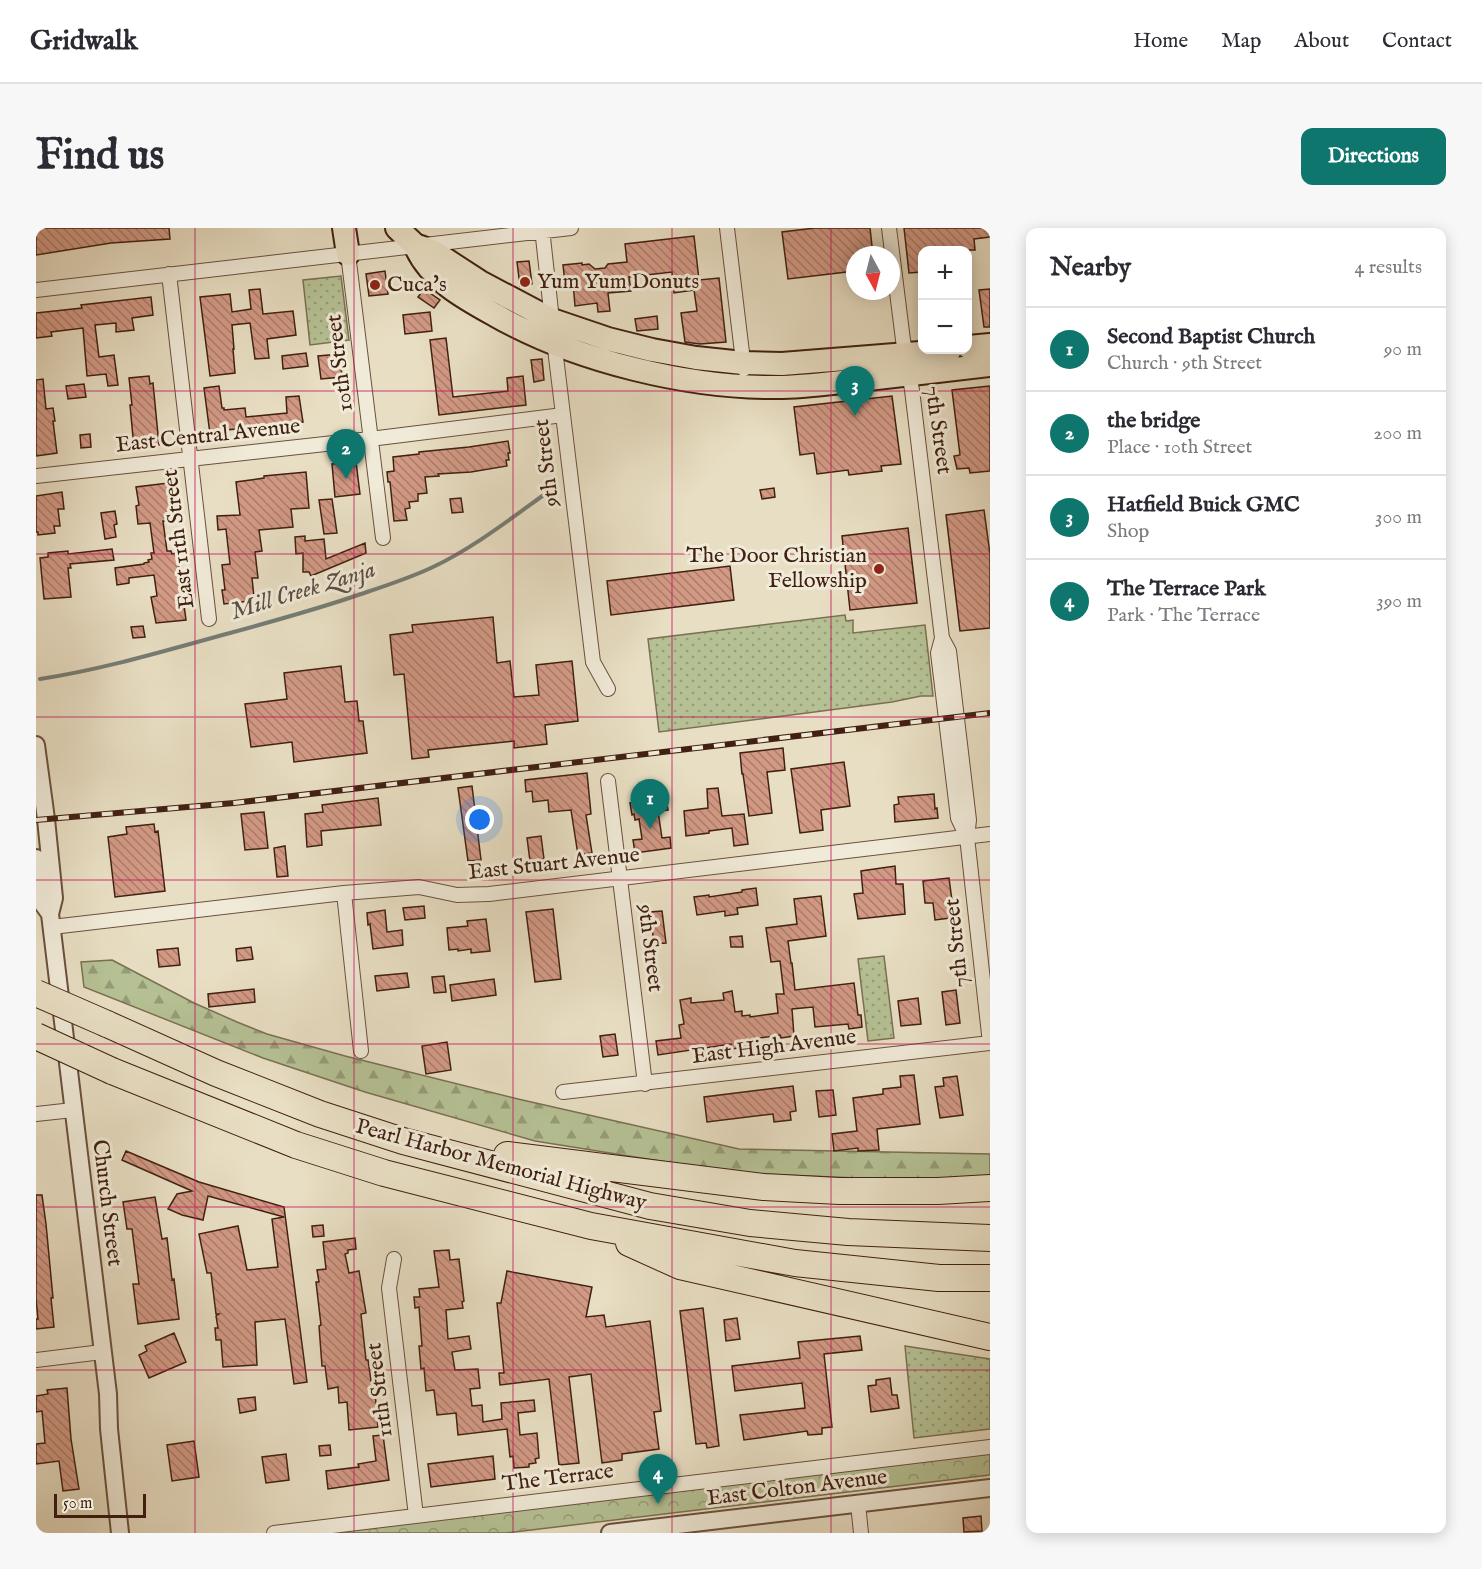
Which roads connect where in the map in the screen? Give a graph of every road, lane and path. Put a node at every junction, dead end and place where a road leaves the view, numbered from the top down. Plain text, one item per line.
1 (345, 228) edge
2 (397, 228) edge
3 (571, 228) edge
4 (727, 228) edge
5 (889, 228) edge
6 (542, 230) edge
7 (415, 245) junction
8 (348, 254) junction
9 (169, 274) junction
10 (36, 290) edge
11 (552, 320) junction
12 (554, 343) junction
13 (990, 345) edge
14 (972, 347) edge
15 (938, 354) edge
16 (743, 363) junction
17 (907, 364) junction
18 (990, 365) edge
19 (745, 386) junction
20 (563, 416) junction
21 (370, 439) junction
22 (190, 459) junction
23 (36, 476) edge
24 (383, 538) dead end
25 (209, 619) dead end
26 (608, 688) dead end
27 (36, 745) edge
28 (608, 781) dead end
29 (990, 834) edge
30 (966, 837) junction
31 (36, 858) edge
32 (620, 878) junction
33 (344, 893) junction
34 (51, 921) junction
35 (36, 993) edge
36 (36, 1036) edge
37 (990, 1044) edge
38 (361, 1051) dead end
39 (645, 1084) junction
40 (563, 1092) dead end
41 (73, 1110) junction
42 (36, 1114) edge
43 (403, 1141) junction
44 (990, 1188) edge
45 (591, 1226) junction
46 (990, 1238) edge
47 (394, 1259) dead end
48 (990, 1278) edge
49 (990, 1337) edge
50 (102, 1352) junction
51 (36, 1360) edge
52 (990, 1447) edge
53 (990, 1488) edge
54 (858, 1504) junction
55 (416, 1516) junction
56 (677, 1529) edge
57 (120, 1533) edge
58 (274, 1533) edge
59 (610, 1533) edge
60 (861, 1533) edge

1 - 8 main road
2 - 7 main road
3 - 6 street
4 - 16 street
5 - 17 street, 7th Street
6 - 7 street
6 - 11 street, 9th Street
7 - 8 street
7 - 11 main road
7 - 12 main road
8 - 9 street
8 - 21 street, 10th Street
9 - 10 street
9 - 22 street, East 11th Street
11 - 12 street, 9th Street
11 - 16 main road
12 - 19 main road
12 - 20 street, 9th Street
13 - 14 main road
15 - 17 main road
16 - 17 main road
16 - 19 street
17 - 18 main road
17 - 19 main road
17 - 30 street, 7th Street
20 - 21 street, East Central Avenue
20 - 26 street, 9th Street
21 - 22 street, East Central Avenue
21 - 24 street, 10th Street
22 - 23 street, East Central Avenue
22 - 25 street, East 11th Street
27 - 34 street, Church Street
28 - 32 street, 9th Street
29 - 30 street, East Stuart Avenue
30 - 32 street, East Stuart Avenue
30 - 37 street, 7th Street
31 - 34 street, Church Street
32 - 33 street, East Stuart Avenue
32 - 39 street, 9th Street
33 - 34 street, East Stuart Avenue
33 - 38 street
34 - 41 street, Church Street
35 - 43 highway, Pearl Harbor Memorial Highway, bridge
36 - 45 highway, Pearl Harbor Memorial Highway, bridge
37 - 39 street, East High Avenue
39 - 40 street, East High Avenue
41 - 42 street
41 - 50 street, Church Street
43 - 44 highway
43 - 46 highway, Pearl Harbor Memorial Highway
45 - 48 highway, Pearl Harbor Memorial Highway
45 - 49 highway
47 - 55 street, 11th Street
50 - 51 street
50 - 57 street, Church Street
52 - 55 street, The Terrace
53 - 54 street, East Colton Avenue
54 - 56 street, East Colton Avenue
54 - 60 street
55 - 58 street, The Terrace
56 - 59 street, East Colton Avenue

